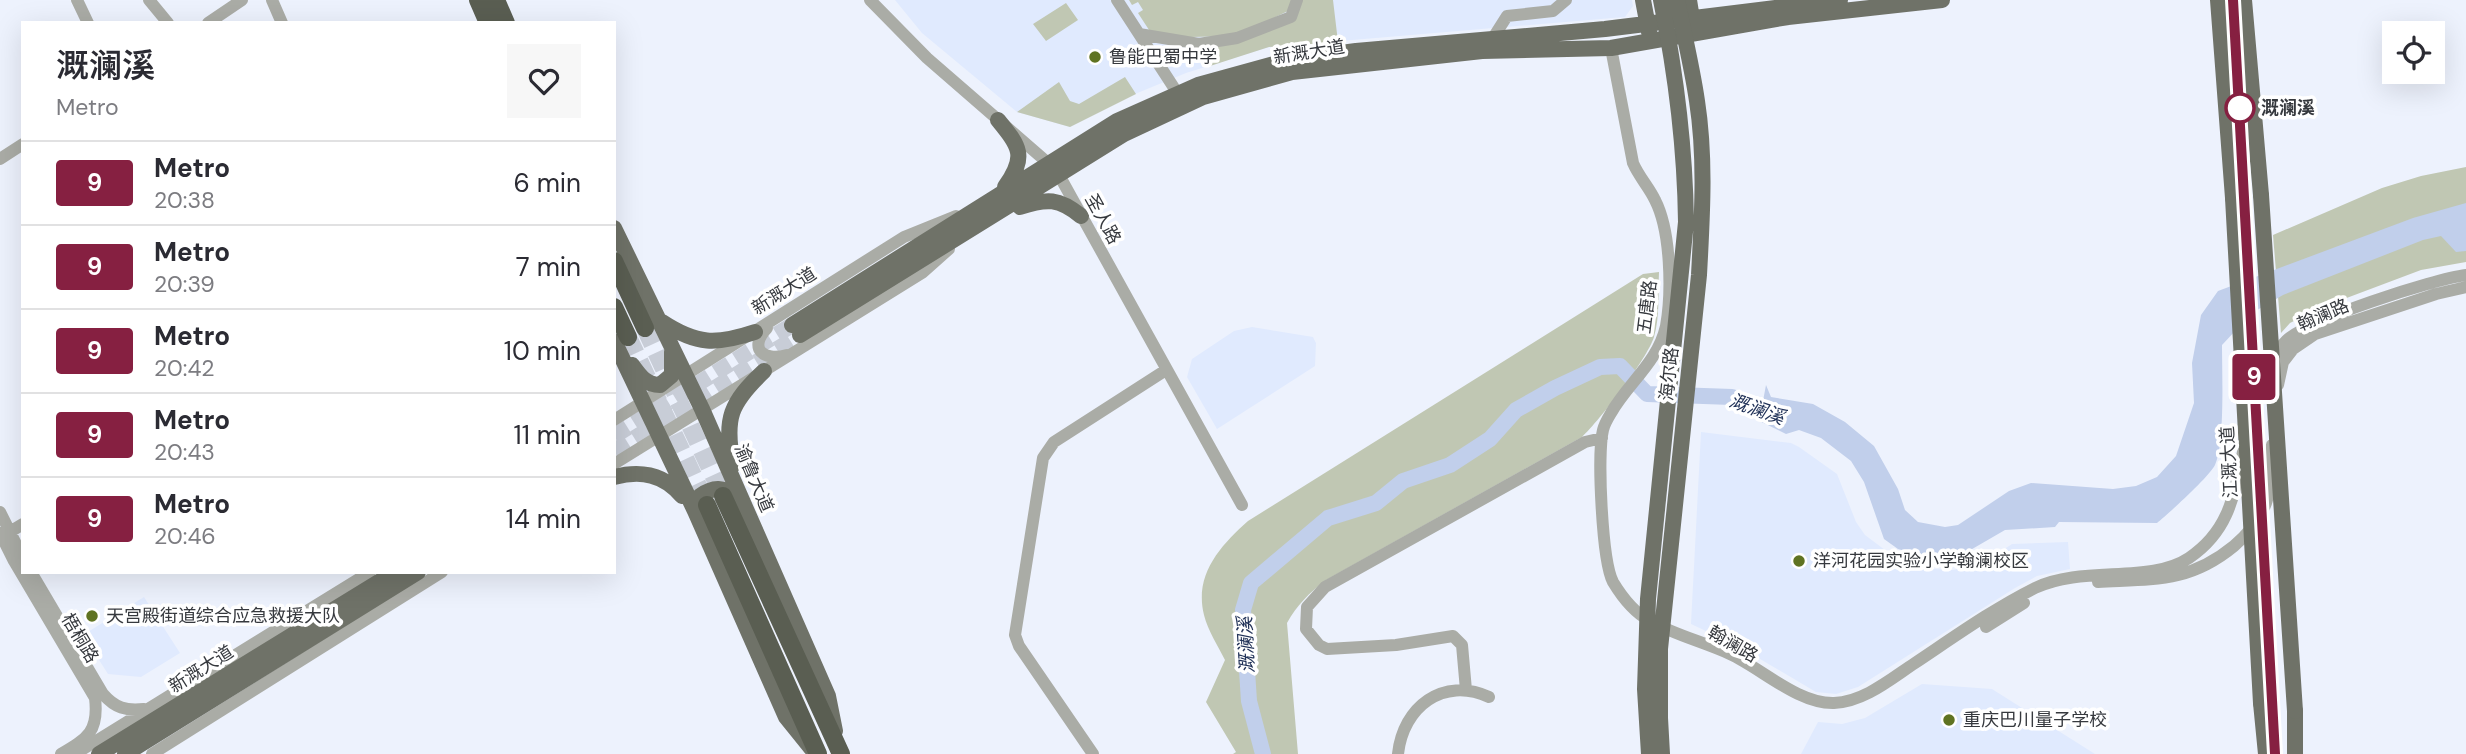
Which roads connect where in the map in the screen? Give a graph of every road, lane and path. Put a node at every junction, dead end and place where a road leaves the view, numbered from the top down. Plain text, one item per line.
1 (77, 0) edge
2 (149, 0) edge
3 (242, 0) edge
4 (272, 0) edge
5 (478, 0) edge
6 (496, 0) edge
7 (870, 0) edge
8 (1117, 0) edge
9 (1297, 0) edge
10 (1566, 0) edge
11 (1643, 0) edge
12 (1661, 0) edge
13 (1677, 0) edge
14 (1689, 0) edge
15 (1840, 0) edge
16 (1942, 0) edge
17 (2218, 0) edge
18 (2244, 0) edge
19 (1692, 17) junction
20 (87, 21) edge
21 (166, 21) edge
22 (211, 21) edge
23 (281, 21) edge
24 (487, 21) edge
25 (505, 21) edge
26 (1648, 23) junction
27 (1139, 34) junction
28 (1695, 34) junction
29 (1493, 38) junction
30 (1176, 40) junction
31 (1651, 41) junction
32 (1611, 48) junction
33 (1153, 55) junction
34 (1178, 94) junction
35 (998, 120) junction
36 (21, 145) edge
37 (0, 159) edge
38 (1053, 169) junction
39 (1001, 192) junction
40 (980, 205) junction
41 (998, 214) junction
42 (1081, 216) junction
43 (968, 232) junction
44 (616, 233) edge
45 (616, 264) edge
46 (2466, 275) edge
47 (2466, 287) edge
48 (616, 320) edge
49 (774, 320) junction
50 (653, 324) junction
51 (755, 332) junction
52 (619, 340) edge
53 (671, 345) junction
54 (796, 352) junction
55 (1166, 370) junction
56 (765, 371) junction
57 (686, 375) junction
58 (642, 403) junction
59 (702, 409) junction
60 (616, 419) edge
61 (658, 436) junction
62 (1602, 438) junction
63 (616, 463) edge
64 (616, 477) edge
65 (723, 496) tunnel mouth
66 (741, 502) junction
67 (1242, 505) dead end
68 (701, 508) junction
69 (0, 512) edge
70 (21, 525) edge
71 (3, 535) edge
72 (21, 556) edge
73 (21, 567) edge
74 (25, 574) edge
75 (32, 574) edge
76 (392, 574) edge
77 (415, 574) edge
78 (439, 574) edge
79 (348, 578) edge
80 (1681, 634) junction
81 (1466, 690) junction
82 (1489, 697) dead end
83 (148, 709) junction
84 (841, 752) edge
85 (61, 754) edge
86 (75, 754) edge
87 (99, 754) edge
88 (125, 754) edge
89 (152, 754) edge
90 (817, 754) edge
91 (1093, 754) edge
92 (1398, 754) edge
93 (1648, 754) edge
94 (1662, 754) edge
95 (2266, 754) edge
96 (2295, 754) edge

1 - 20 street
2 - 21 street
3 - 22 street
4 - 23 street
5 - 24 highway
6 - 25 highway
7 - 35 street, 圣人路
8 - 27 street
9 - 30 street
10 - 29 street
11 - 26 main road
12 - 93 main road, 海尔路, bridge
13 - 94 main road, 海尔路, bridge
14 - 19 main road
15 - 19 main road, 新溉大道
16 - 28 main road, 新溉大道
17 - 95 main road, 江溉大道, bridge
18 - 96 main road, bridge
19 - 26 main road, 新溉大道
19 - 28 main road
26 - 29 main road, 新溉大道
26 - 31 main road
27 - 30 street
27 - 33 street
28 - 31 main road, 新溉大道
29 - 34 main road, 新溉大道
30 - 33 street
31 - 32 main road, 新溉大道
32 - 38 main road, 新溉大道
32 - 62 street, 五唐路
33 - 34 street
34 - 38 main road, 新溉大道
35 - 38 street, 圣人路
35 - 39 main road
36 - 37 street
38 - 39 main road, 新溉大道
38 - 41 main road, 新溉大道
38 - 42 street, 圣人路
39 - 40 main road, 新溉大道
40 - 43 main road, 新溉大道
40 - 49 street, 新溉大道
41 - 42 main road
41 - 43 main road, 新溉大道
42 - 55 street, 圣人路
43 - 54 street, 新溉大道
44 - 50 main road, 渝鲁大道
45 - 50 highway, 渝鲁大道
46 - 80 street, 翰澜路
47 - 80 street, 翰澜路
48 - 52 highway
49 - 51 street, 新溉大道
49 - 54 street
50 - 51 main road
50 - 53 main road, 渝鲁大道
51 - 57 street, 新溉大道
52 - 53 main road
52 - 58 main road
53 - 57 main road, 渝鲁大道
54 - 56 street, 新溉大道
55 - 67 street, 圣人路
55 - 91 street
56 - 59 street, 新溉大道
56 - 66 main road
57 - 58 street, 新溉大道
57 - 59 main road, 渝鲁大道
58 - 60 street, 新溉大道
58 - 61 main road
59 - 61 street, 新溉大道
59 - 66 main road, 渝鲁大道
61 - 63 street, 新溉大道
61 - 68 main road
62 - 80 street, 五唐路
62 - 81 street
64 - 68 main road
65 - 84 highway, 渝鲁大道
66 - 68 main road
66 - 84 main road, 渝鲁大道
68 - 90 highway
69 - 71 street, 梧桐路
70 - 71 street
71 - 72 street, 梧桐路
71 - 73 street, 梧桐路
74 - 85 street, 梧桐路
75 - 83 street, 梧桐路
76 - 87 main road, 新溉大道
77 - 88 main road, 新溉大道
78 - 89 street
79 - 83 street, 新溉大道
81 - 82 street
81 - 92 street
83 - 86 street, 新溉大道

